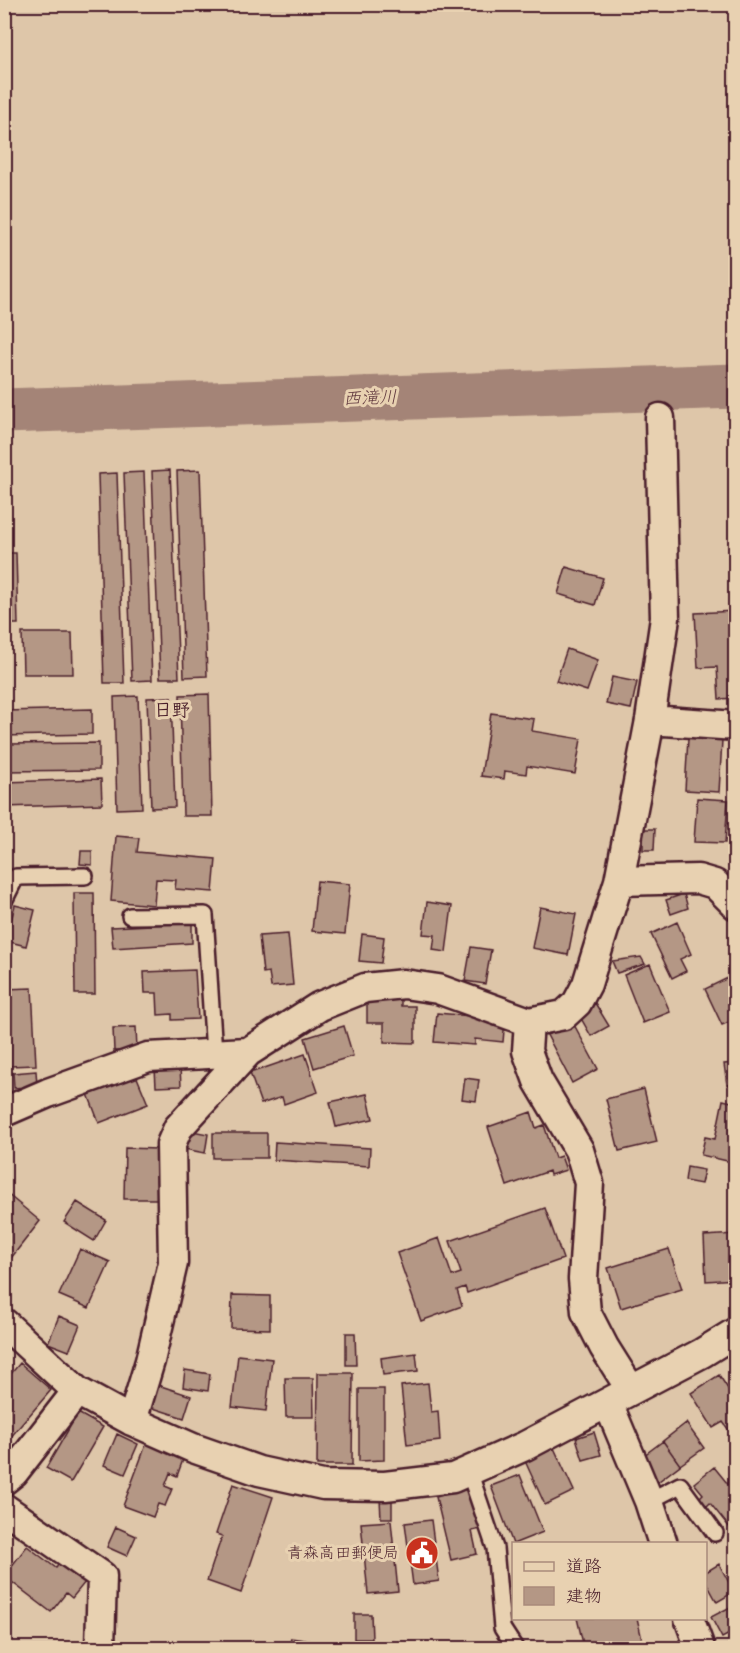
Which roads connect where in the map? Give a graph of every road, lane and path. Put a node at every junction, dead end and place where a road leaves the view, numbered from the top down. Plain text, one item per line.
1 (660, 418) dead end
2 (650, 720) junction
3 (735, 726) edge
4 (85, 876) dead end
5 (619, 881) junction
6 (4, 901) edge
7 (735, 905) edge
8 (130, 915) dead end
9 (529, 1022) junction
10 (248, 1052) junction
11 (214, 1053) junction
12 (4, 1112) edge
13 (4, 1323) edge
14 (735, 1332) edge
15 (77, 1391) junction
16 (619, 1396) junction
17 (132, 1421) junction
18 (469, 1471) junction
19 (4, 1480) edge
20 (648, 1501) junction
21 (4, 1508) edge
22 (715, 1533) dead end
23 (662, 1542) edge
24 (690, 1620) edge
25 (100, 1648) edge
26 (515, 1648) edge
27 (700, 1648) edge

1 - 2 street
2 - 3 street
2 - 5 street
4 - 6 lane
5 - 7 street
5 - 9 street
8 - 11 lane
9 - 10 street
9 - 16 street
10 - 11 street
10 - 17 street
11 - 12 street
13 - 15 street
14 - 16 street
15 - 17 street
15 - 19 street
16 - 18 street
16 - 20 street
17 - 18 street
18 - 26 lane
20 - 22 lane
20 - 23 street
21 - 25 street
24 - 27 street

